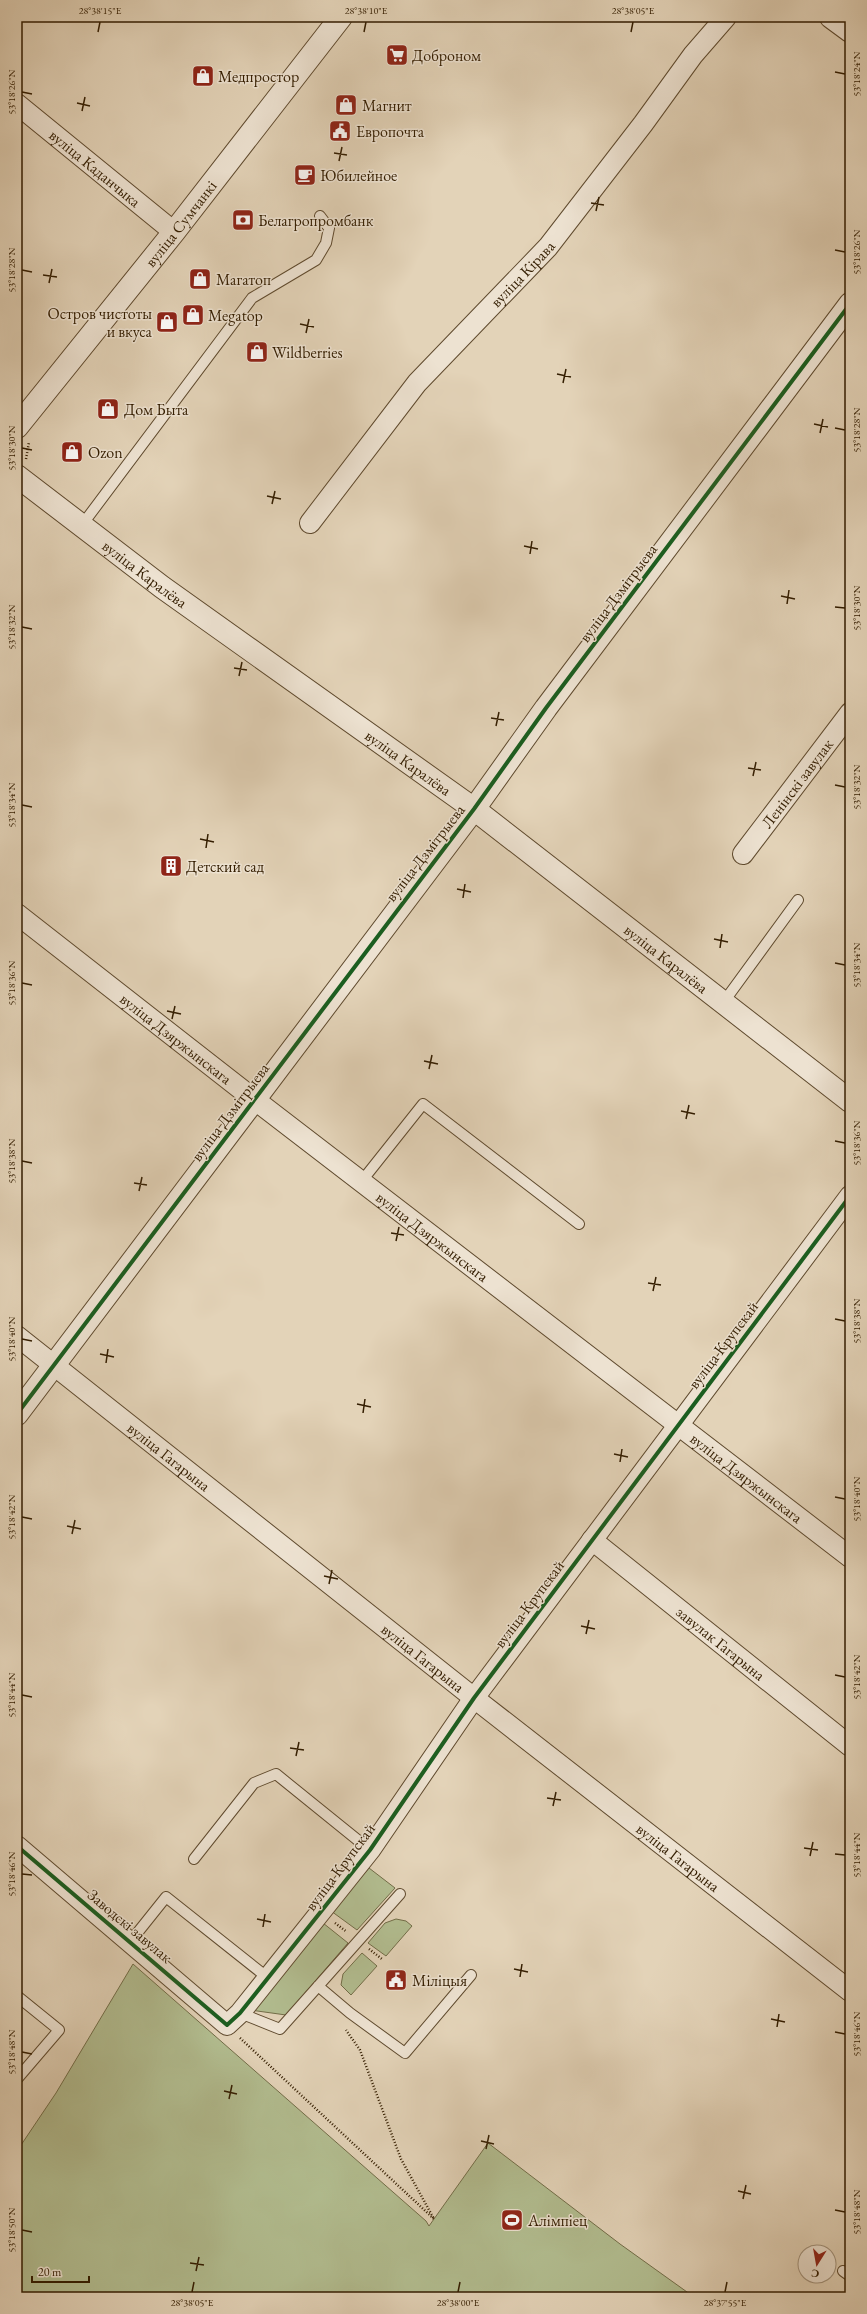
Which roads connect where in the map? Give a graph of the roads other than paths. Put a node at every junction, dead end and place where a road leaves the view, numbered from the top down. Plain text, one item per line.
1 (341, 17) edge
2 (726, 17) edge
3 (832, 17) edge
4 (850, 31) edge
5 (17, 104) edge
6 (320, 216) dead end
7 (174, 232) junction
8 (850, 304) edge
9 (21, 433) edge
10 (21, 468) edge
11 (310, 523) dead end
12 (82, 526) junction
13 (850, 713) edge
14 (474, 809) junction
15 (743, 854) dead end
16 (798, 900) dead end
17 (17, 914) edge
18 (723, 1003) junction
19 (255, 1100) junction
20 (850, 1101) edge
21 (362, 1182) junction
22 (850, 1196) edge
23 (579, 1224) dead end
24 (17, 1336) edge
25 (54, 1366) junction
26 (17, 1414) edge
27 (678, 1425) junction
28 (592, 1540) junction
29 (850, 1557) edge
30 (474, 1698) junction
31 (850, 1746) edge
32 (17, 1846) edge
33 (370, 1850) junction
34 (194, 1859) dead end
35 (400, 1894) dead end
36 (130, 1942) junction
37 (471, 1975) dead end
38 (268, 1978) junction
39 (318, 1986) junction
40 (850, 1991) edge
41 (17, 1996) edge
42 (233, 2019) junction
43 (17, 2079) edge

1 - 7 street, вуліца Сумчанкі
2 - 11 street, вуліца Кірава
3 - 4 street
5 - 7 street, вуліца Каданчыка
6 - 12 lane
7 - 9 street, вуліца Сумчанкі
8 - 14 street, вуліца Дзмітрыева
10 - 12 street, вуліца Каралёва
12 - 14 street, вуліца Каралёва
13 - 15 street, Ленінскі завулак
14 - 18 street, вуліца Каралёва
14 - 19 street, вуліца Дзмітрыева
16 - 18 lane
17 - 19 street, вуліца Дзяржынскага
18 - 20 street, вуліца Каралёва
19 - 21 street, вуліца Дзяржынскага
19 - 25 street, вуліца Дзмітрыева
21 - 23 lane
21 - 27 street, вуліца Дзяржынскага
22 - 27 street, вуліца Крупскай
24 - 25 street, вуліца Гагарына
25 - 26 street, вуліца Дзмітрыева
25 - 30 street, вуліца Гагарына
27 - 28 street, вуліца Крупскай
27 - 29 street, вуліца Дзяржынскага
28 - 30 street, вуліца Крупскай
28 - 31 street, завулак Гагарына
30 - 33 street, вуліца Крупскай
30 - 40 street, вуліца Гагарына
32 - 36 street, Заводскі завулак
33 - 34 lane
33 - 38 street, вуліца Крупскай
35 - 39 lane
36 - 38 lane
36 - 42 street, Заводскі завулак
37 - 39 lane
38 - 42 street, вуліца Крупскай
39 - 42 lane
41 - 43 lane

